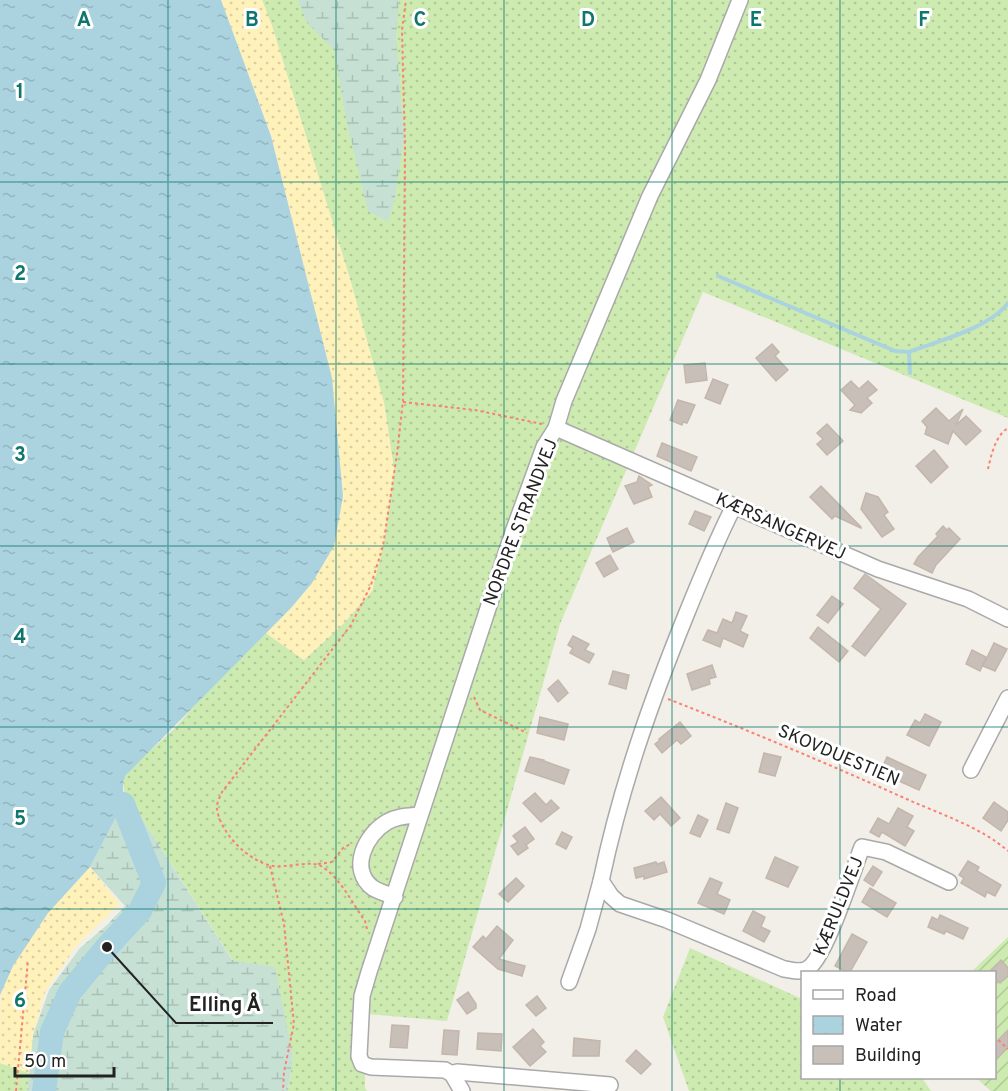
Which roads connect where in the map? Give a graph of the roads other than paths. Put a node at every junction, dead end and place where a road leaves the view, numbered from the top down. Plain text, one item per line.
1 (740, 0) edge
2 (556, 428) junction
3 (734, 506) junction
4 (1008, 619) edge
5 (1008, 698) edge
6 (971, 770) dead end
7 (419, 815) junction
8 (602, 881) junction
9 (949, 882) dead end
10 (395, 897) junction
11 (801, 971) edge
12 (802, 971) edge
13 (569, 982) dead end
14 (452, 1074) junction
15 (610, 1085) dead end
16 (462, 1091) edge

1 - 2 street, NORDRE STRANDVEJ
2 - 3 street, KÆRSANGERVEJ
2 - 7 street, NORDRE STRANDVEJ
3 - 4 street, KÆRSANGERVEJ
3 - 8 street
5 - 6 street
7 - 10 street, NORDRE STRANDVEJ
7 - 10 street
8 - 11 street, KÆRULDVEJ
8 - 13 street
9 - 12 street, KÆRULDVEJ
10 - 14 street, NORDRE STRANDVEJ
14 - 15 street
14 - 16 street

